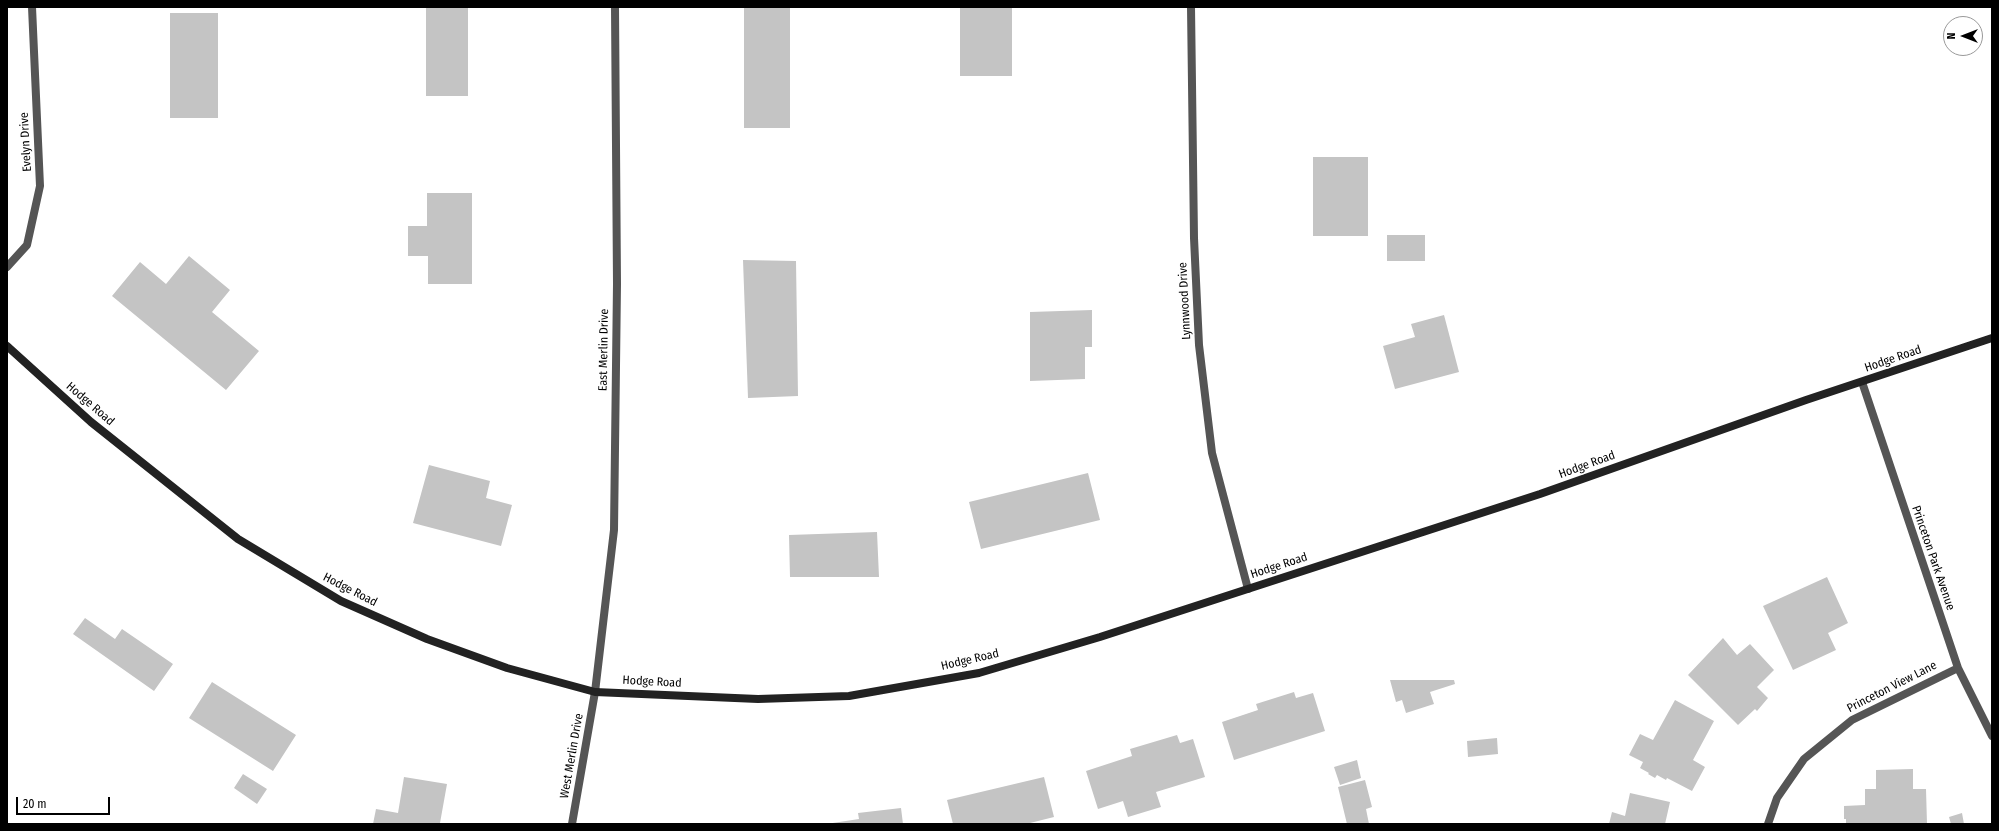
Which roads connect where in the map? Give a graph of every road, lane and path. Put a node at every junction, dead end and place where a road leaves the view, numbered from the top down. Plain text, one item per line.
1 (32, 7) edge
2 (615, 7) edge
3 (1191, 7) edge
4 (7, 267) edge
5 (1992, 338) edge
6 (7, 346) edge
7 (1862, 382) junction
8 (1248, 589) junction
9 (1958, 668) junction
10 (595, 692) junction
11 (1992, 736) edge
12 (572, 824) edge
13 (1768, 824) edge

1 - 4 street, Evelyn Drive
2 - 10 street, East Merlin Drive
3 - 8 street, Lynnwood Drive
5 - 7 main road, Hodge Road
6 - 10 main road, Hodge Road
7 - 8 main road, Hodge Road
7 - 9 street, Princeton Park Avenue
8 - 10 main road, Hodge Road
9 - 11 street, Princeton Park Avenue
9 - 13 street, Princeton View Lane
10 - 12 street, West Merlin Drive

